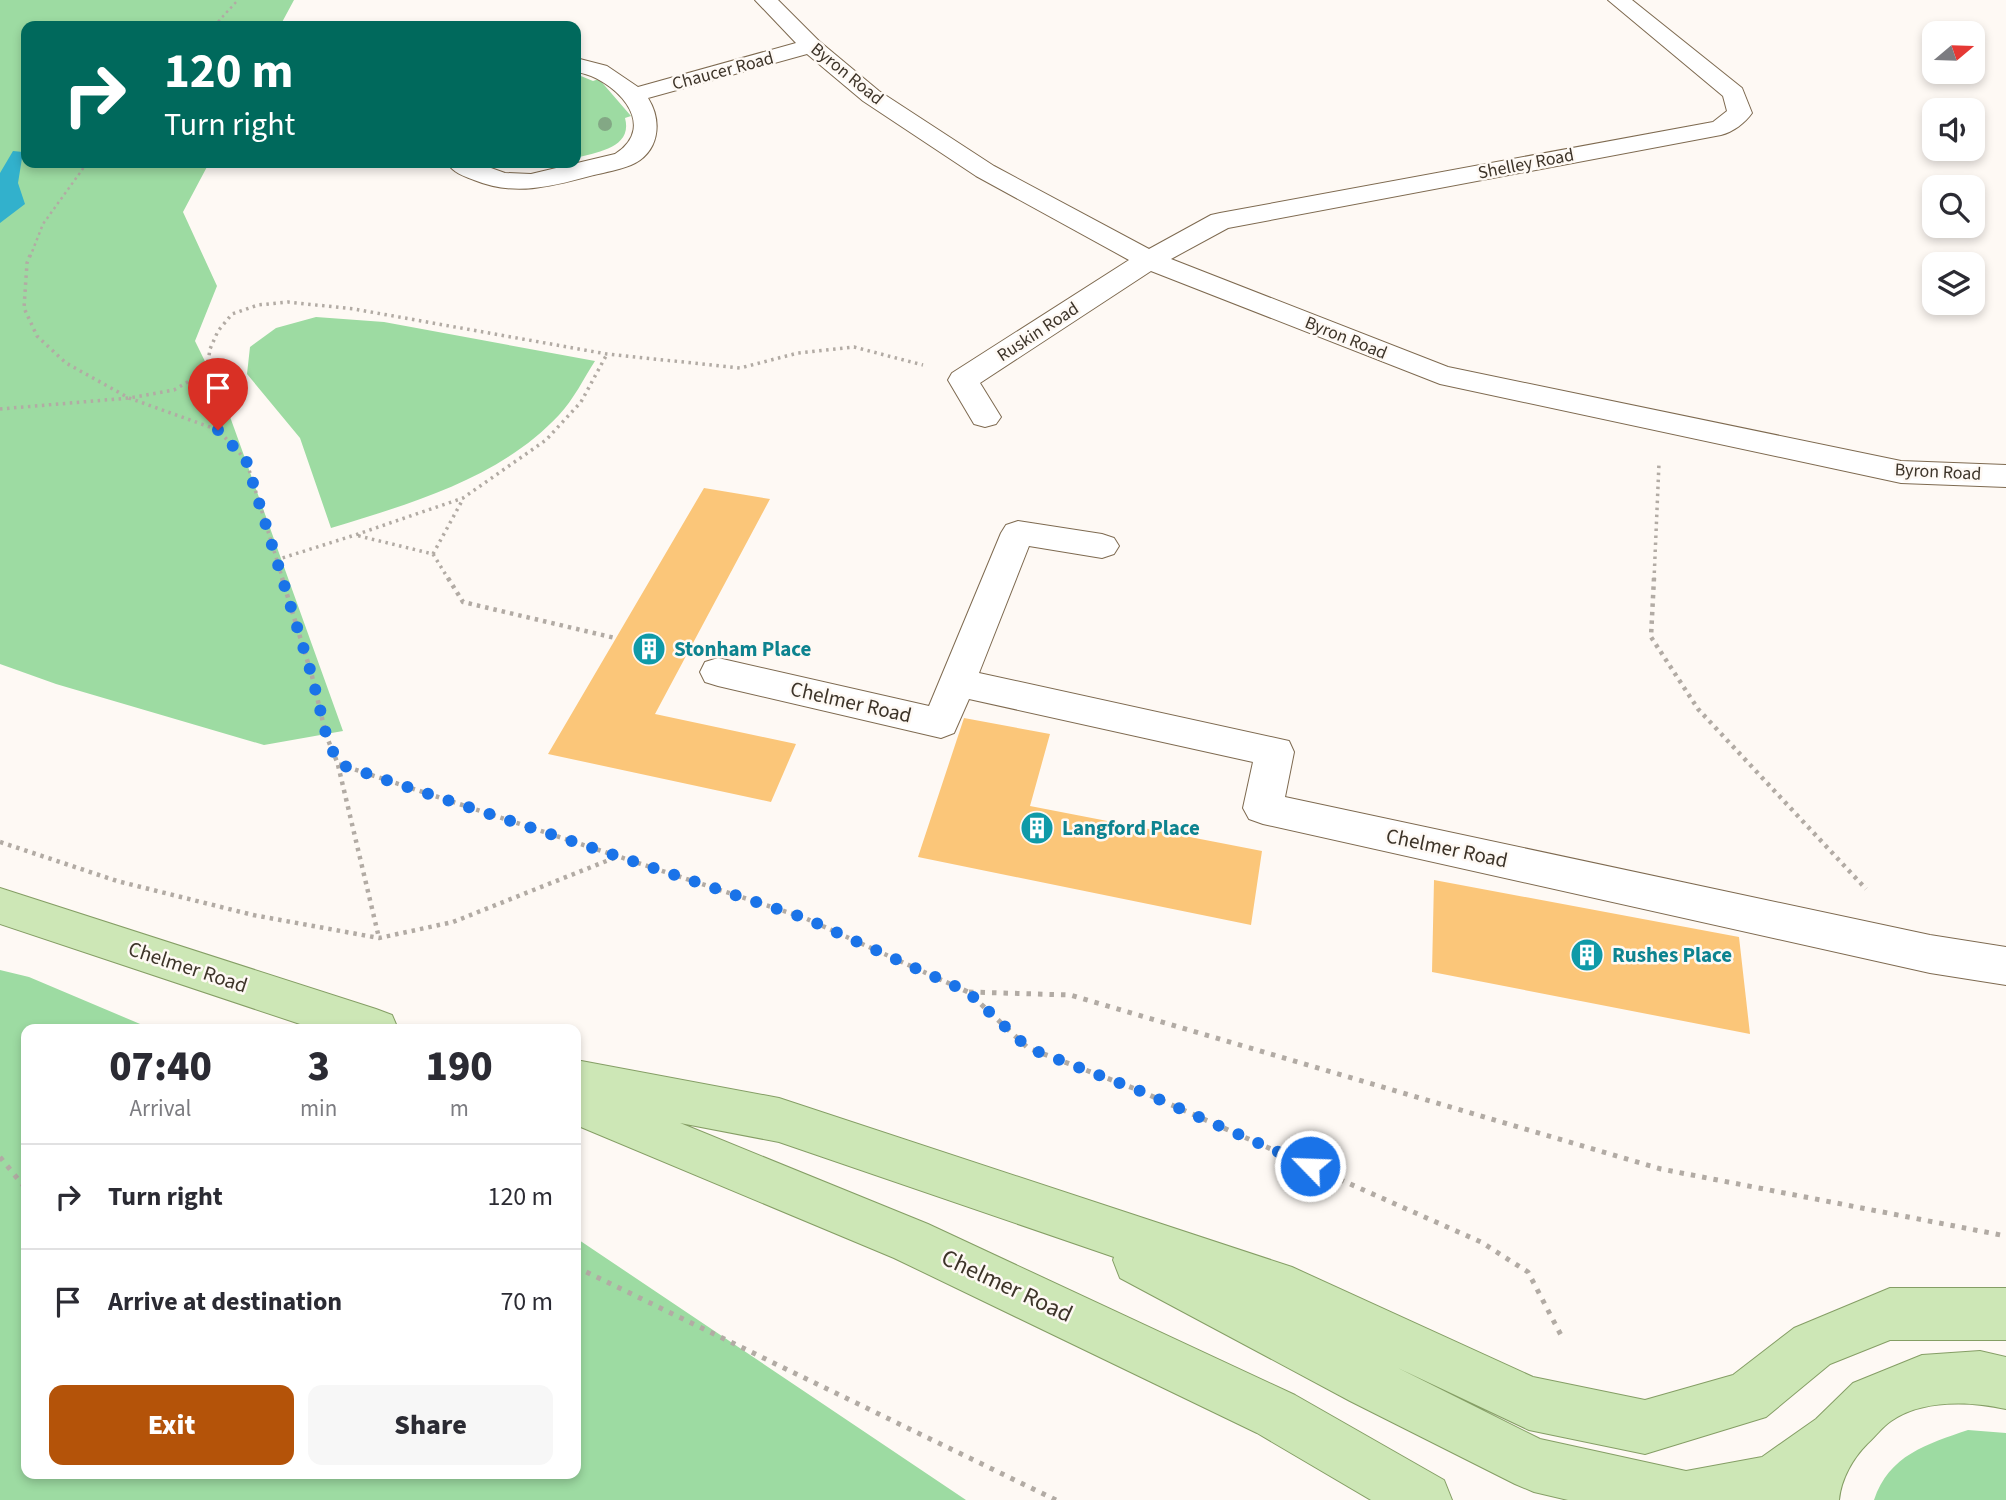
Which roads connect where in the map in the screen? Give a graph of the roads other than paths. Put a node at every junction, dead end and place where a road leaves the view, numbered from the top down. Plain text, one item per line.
1 (766, 0) edge
2 (1619, 0) edge
3 (811, 46) junction
4 (581, 65) edge
5 (634, 95) junction
6 (470, 168) edge
7 (1149, 260) junction
8 (985, 417) dead end
9 (2006, 476) edge
10 (1102, 546) dead end
11 (718, 671) dead end
12 (957, 682) junction
13 (0, 906) edge
14 (2006, 966) edge
15 (361, 1024) edge
16 (581, 1082) edge
17 (581, 1105) edge
18 (1038, 1207) junction
19 (2006, 1314) edge
20 (1998, 1379) edge
21 (1835, 1438) junction
22 (1424, 1500) edge
23 (1811, 1500) edge

1 - 3 street, Byron Road
2 - 7 street, Shelley Road
3 - 5 street, Chaucer Road
3 - 7 street, Byron Road
4 - 5 street
5 - 6 street
7 - 8 street, Ruskin Road
7 - 9 street, Byron Road
10 - 12 street, Chelmer Road
11 - 12 street, Chelmer Road
12 - 14 street, Chelmer Road
13 - 15 main road, Chelmer Road
16 - 18 main road
17 - 22 main road, Chelmer Road
18 - 19 main road
18 - 21 main road
20 - 21 main road
21 - 23 main road

